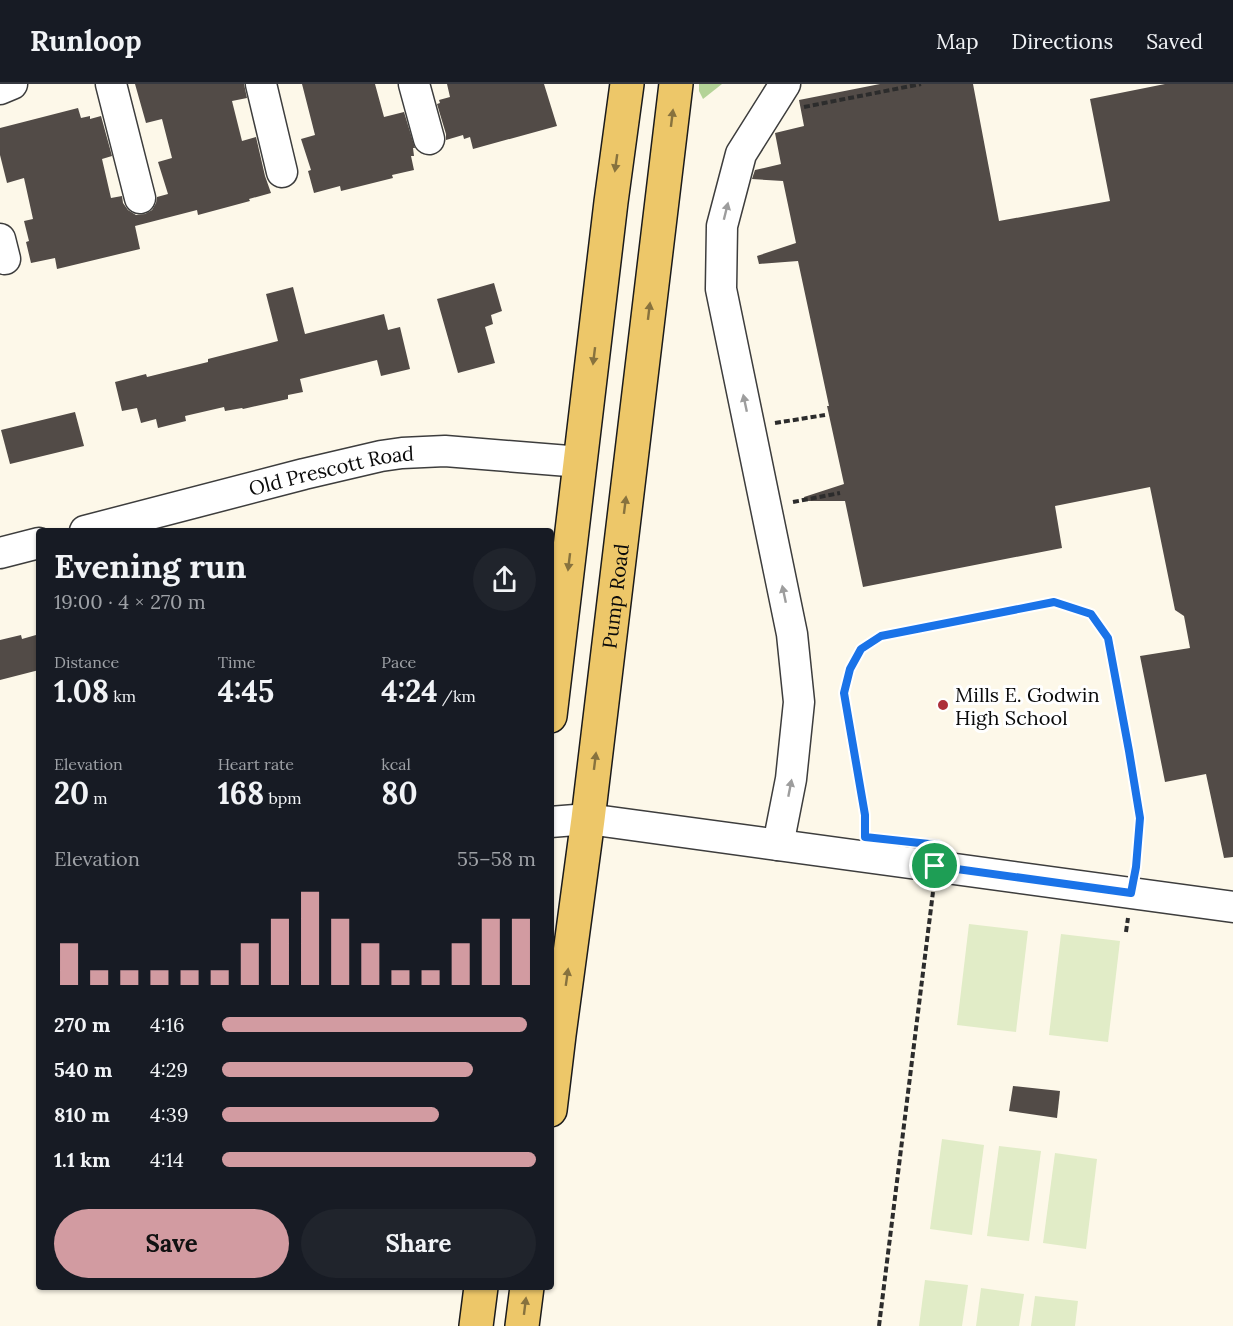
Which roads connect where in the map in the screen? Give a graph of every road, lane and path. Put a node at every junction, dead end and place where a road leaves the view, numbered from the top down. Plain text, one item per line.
1 (12, 84) edge
2 (111, 84) edge
3 (261, 84) edge
4 (414, 84) edge
5 (627, 84) edge
6 (676, 84) edge
7 (921, 84) edge
8 (0, 89) edge
9 (793, 96) edge
10 (429, 139) dead end
11 (282, 172) dead end
12 (140, 198) dead end
13 (825, 415) dead end
14 (765, 425) dead end
15 (581, 462) junction
16 (840, 493) dead end
17 (790, 502) dead end
18 (97, 528) edge
19 (36, 544) edge
20 (0, 553) edge
21 (554, 683) edge
22 (588, 819) junction
23 (554, 822) edge
24 (865, 837) dead end
25 (778, 845) junction
26 (935, 866) junction
27 (1131, 876) junction
28 (1233, 907) edge
29 (1126, 932) dead end
30 (554, 1077) edge
31 (481, 1290) edge
32 (527, 1290) edge
33 (476, 1326) edge
34 (522, 1326) edge
35 (879, 1326) edge

1 - 8 street
2 - 12 street
3 - 11 street
4 - 10 street
5 -> 15 main road
22 -> 6 main road, Pump Road
7 - 9 path
25 -> 9 street
13 - 14 path
15 - 18 street, Old Prescott Road
15 -> 21 main road
16 - 17 path
19 - 20 street
22 - 23 street
22 - 25 street
30 -> 22 main road, Pump Road
24 - 27 path
25 - 26 street
26 - 27 street
26 - 35 path
27 - 28 street
27 - 29 path
31 - 33 main road
34 -> 32 main road

